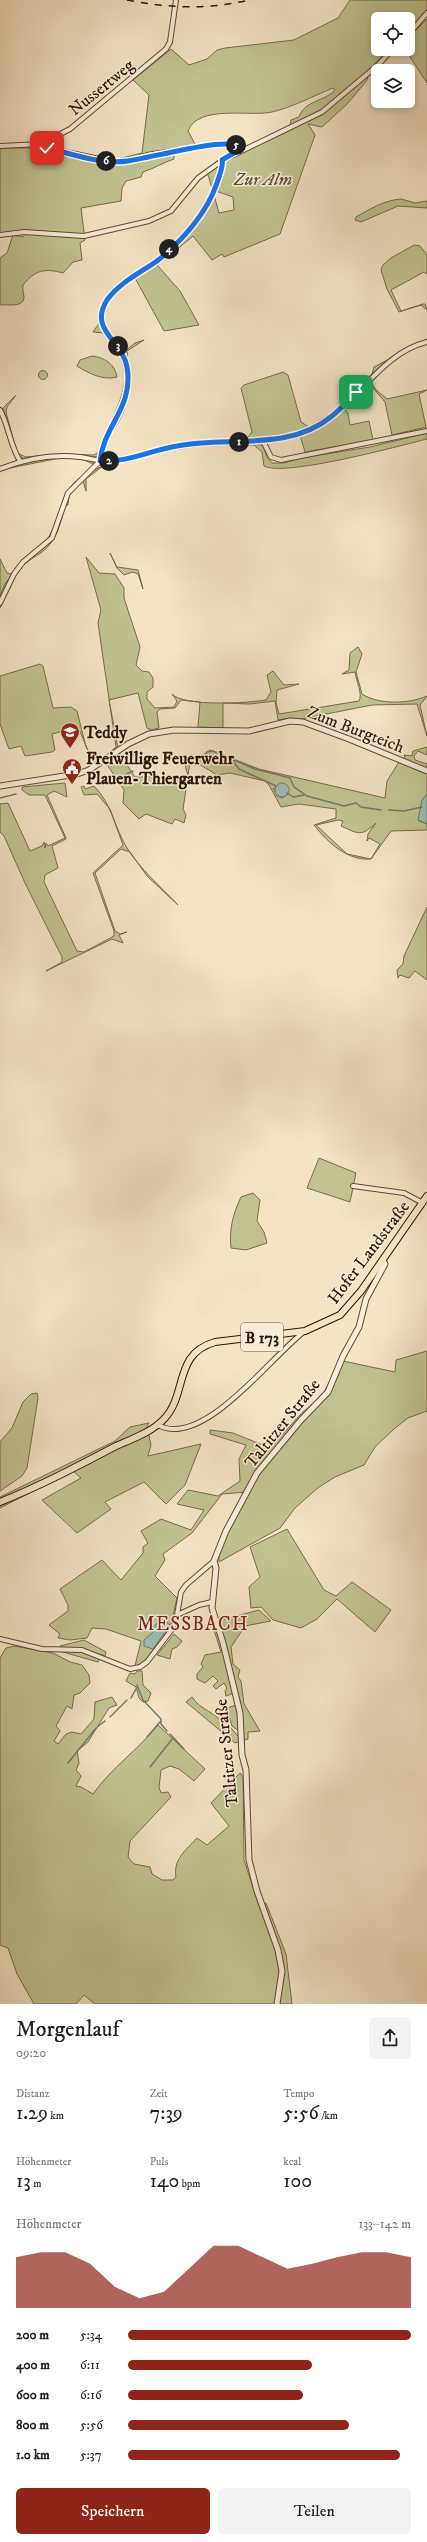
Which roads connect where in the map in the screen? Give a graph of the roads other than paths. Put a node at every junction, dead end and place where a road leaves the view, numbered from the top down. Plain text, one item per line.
1 (176, 0) edge
2 (427, 13) edge
3 (415, 27) edge
4 (386, 56) edge
5 (41, 144) junction
6 (0, 146) edge
7 (239, 150) junction
8 (222, 160) junction
9 (0, 235) edge
10 (427, 342) edge
11 (0, 410) edge
12 (427, 431) edge
13 (263, 441) junction
14 (20, 461) junction
15 (100, 461) junction
16 (0, 469) edge
17 (0, 603) edge
18 (427, 771) edge
19 (0, 786) edge
20 (353, 1186) dead end
21 (427, 1196) edge
22 (423, 1203) junction
23 (383, 1260) junction
24 (305, 1331) junction
25 (158, 1425) junction
26 (0, 1502) edge
27 (214, 1561) junction
28 (212, 1602) junction
29 (178, 1615) junction
30 (0, 1639) edge
31 (277, 2004) edge

1 - 5 street, Nussertweg
2 - 3 street
4 - 7 street
5 - 6 street, Nussertweg
5 - 7 street
7 - 8 street
8 - 9 street
8 - 15 street
10 - 13 street
11 - 14 street
12 - 13 street
13 - 15 street
14 - 15 street
14 - 16 street
15 - 17 street
18 - 19 street, Zum Burgteich
20 - 22 street
21 - 22 main road, Hofer Landstraße / B 173
22 - 23 main road, Hofer Landstraße / B 173
23 - 24 main road, Hofer Landstraße / B 173
23 - 27 street, Taltitzer Straße
24 - 25 street, Hofer Landstraße
24 - 25 main road, Hofer Landstraße / B 173
25 - 26 main road, B 173
27 - 28 street, Taltitzer Straße
27 - 29 street
28 - 29 street
28 - 31 street, Taltitzer Straße
29 - 30 street

